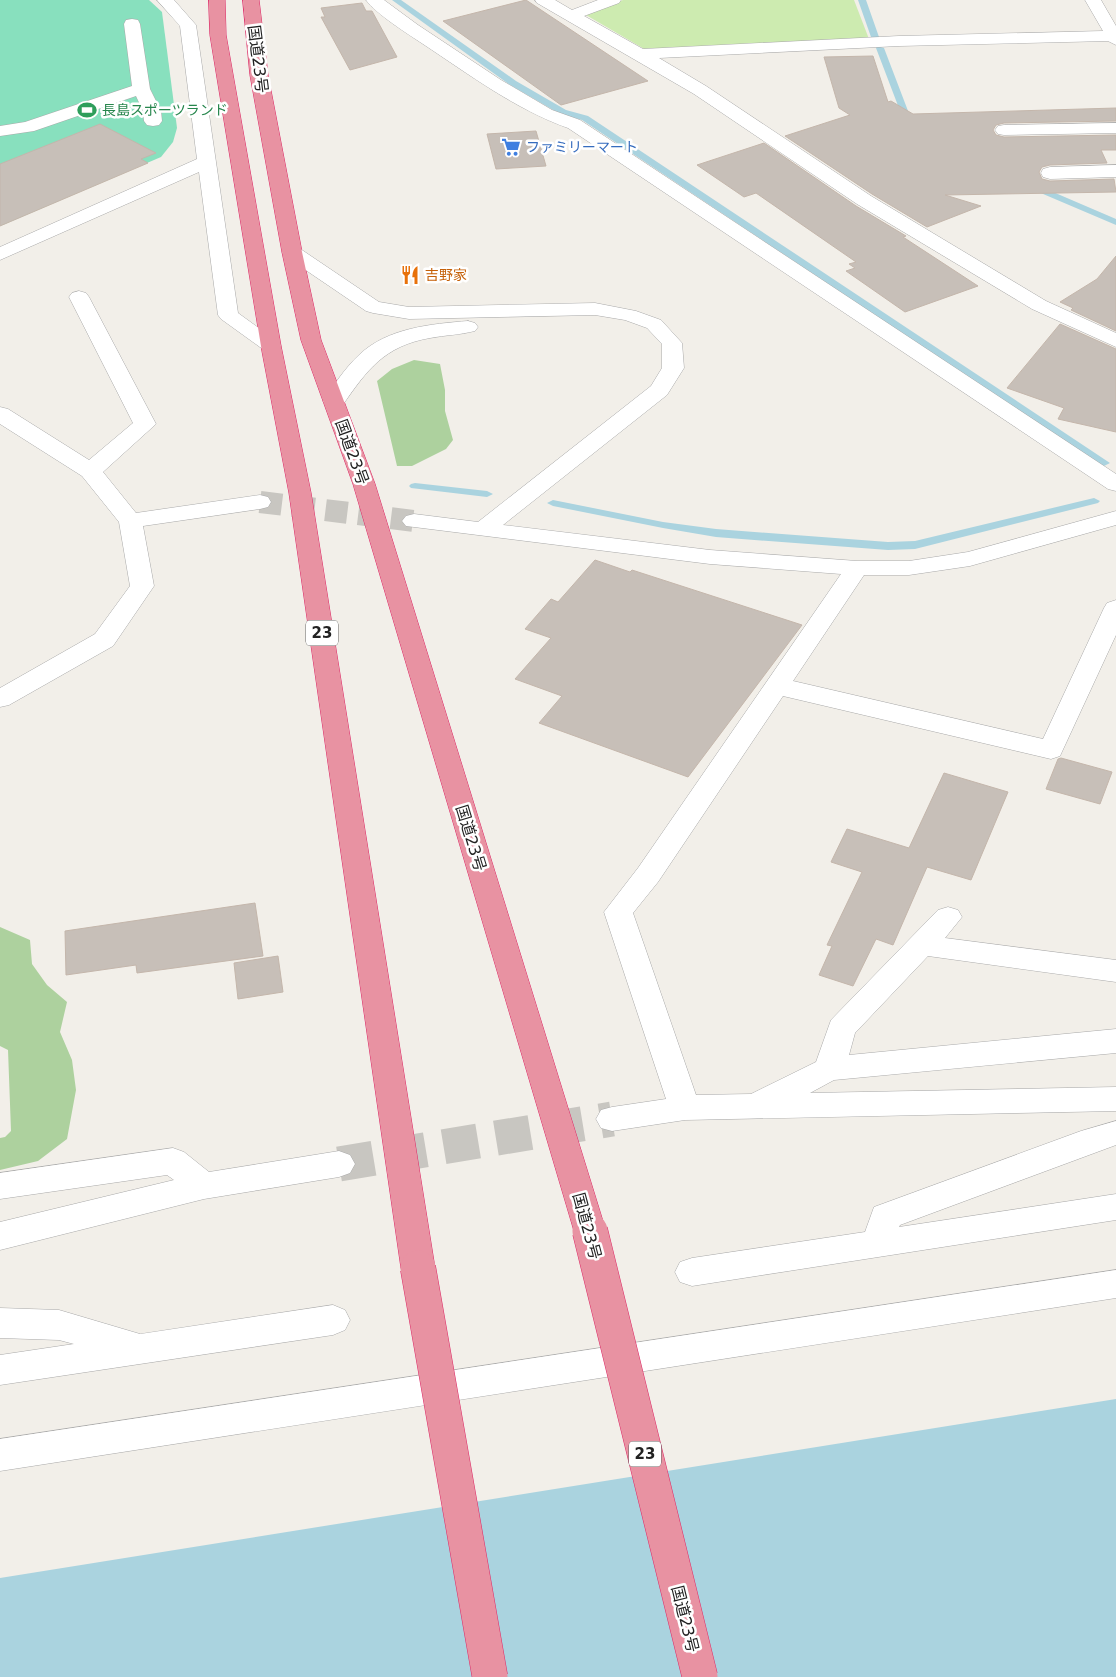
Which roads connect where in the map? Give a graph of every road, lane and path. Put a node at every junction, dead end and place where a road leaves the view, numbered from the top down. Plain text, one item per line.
1 (165, 0) edge
2 (216, 0) edge
3 (251, 0) edge
4 (374, 0) edge
5 (543, 0) edge
6 (613, 0) edge
7 (1093, 0) edge
8 (570, 16) junction
9 (132, 24) dead end
10 (1115, 37) edge
11 (640, 54) junction
12 (141, 89) junction
13 (153, 121) dead end
14 (1116, 128) edge
15 (1004, 130) dead end
16 (0, 131) edge
17 (207, 162) junction
18 (1116, 171) edge
19 (1050, 173) dead end
20 (292, 252) junction
21 (0, 254) edge
22 (80, 297) dead end
23 (570, 310) junction
24 (1116, 341) edge
25 (271, 346) junction
26 (334, 401) junction
27 (0, 414) edge
28 (90, 470) junction
29 (1116, 484) edge
30 (260, 502) tunnel mouth
31 (1116, 518) edge
32 (130, 520) junction
33 (414, 521) tunnel mouth
34 (483, 529) junction
35 (857, 568) junction
36 (1116, 608) edge
37 (777, 686) junction
38 (0, 699) edge
39 (948, 917) dead end
40 (921, 945) junction
41 (1116, 971) edge
42 (1116, 1041) edge
43 (829, 1069) junction
44 (1116, 1099) edge
45 (756, 1106) junction
46 (685, 1108) junction
47 (612, 1120) tunnel mouth
48 (1116, 1133) edge
49 (339, 1164) tunnel mouth
50 (0, 1186) edge
51 (204, 1186) junction
52 (1116, 1207) edge
53 (0, 1236) edge
54 (878, 1243) junction
55 (692, 1272) dead end
56 (1116, 1284) edge
57 (333, 1320) dead end
58 (0, 1323) edge
59 (143, 1349) junction
60 (0, 1370) edge
61 (0, 1455) edge
62 (490, 1677) edge
63 (700, 1677) edge

1 - 17 street
2 - 25 highway, 国道23号 / 23
3 - 20 highway, 国道23号 / 23
4 - 29 street
5 - 8 street
6 - 8 street
7 - 10 street
8 - 11 street
9 - 12 street
10 - 11 street
11 - 24 street
12 - 13 street
12 - 16 street
14 - 15 street
17 - 21 street
17 - 25 street
18 - 19 street
20 - 23 street
20 - 26 highway, 国道23号 / 23
22 - 28 street
23 - 26 street
23 - 34 street
25 - 62 highway, 国道23号 / 23, bridge
26 - 63 highway, 国道23号 / 23, bridge
27 - 28 street
28 - 32 street
30 - 32 street
31 - 35 street
32 - 38 street
33 - 34 street
34 - 35 street
35 - 37 street
36 - 37 street
37 - 46 street
39 - 40 street
40 - 41 street
40 - 43 street
42 - 43 street
43 - 45 street
44 - 45 street
45 - 46 street
46 - 47 street
48 - 54 street
49 - 51 street
50 - 51 street
51 - 53 street
52 - 54 street
54 - 55 street
56 - 61 street
57 - 59 street
58 - 59 street
59 - 60 street

